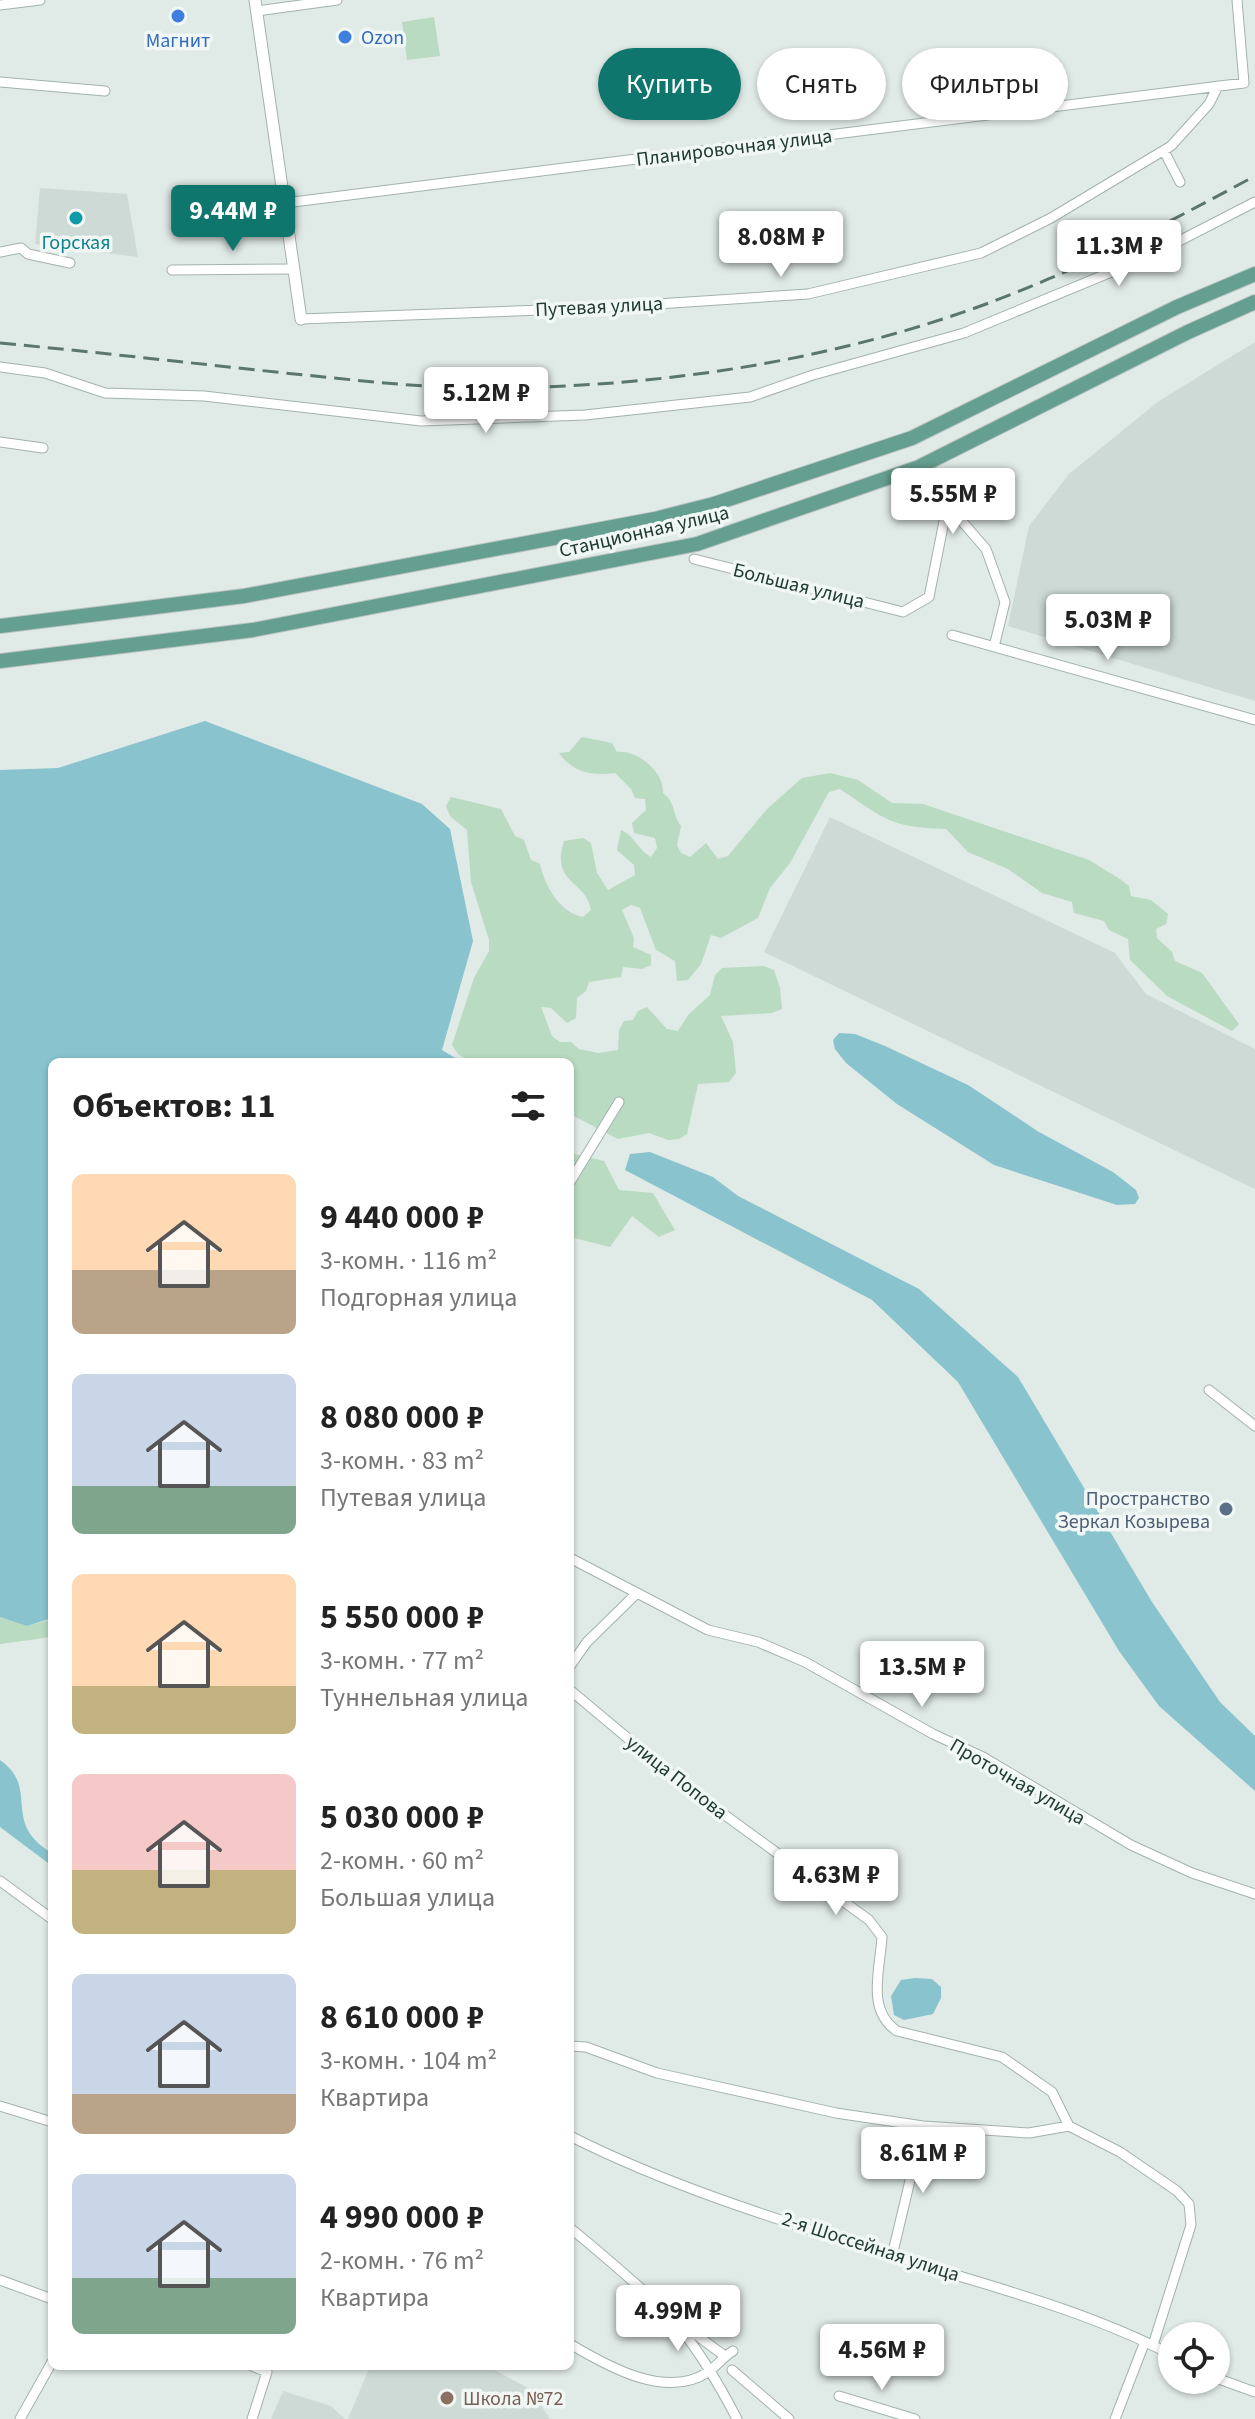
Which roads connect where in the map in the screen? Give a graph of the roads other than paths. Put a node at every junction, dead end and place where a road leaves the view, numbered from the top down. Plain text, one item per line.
1 (40, 0) edge
2 (337, 0) edge
3 (1237, 0) edge
4 (0, 5) edge
5 (256, 5) edge
6 (0, 82) edge
7 (1218, 86) junction
8 (105, 91) dead end
9 (1164, 151) junction
10 (1180, 182) dead end
11 (1255, 202) edge
12 (285, 203) junction
13 (0, 252) edge
14 (70, 263) dead end
15 (293, 269) junction
16 (172, 270) dead end
17 (1255, 274) edge
18 (1255, 302) edge
19 (301, 319) joint
20 (0, 367) edge
21 (0, 442) edge
22 (43, 448) dead end
23 (694, 559) dead end
24 (0, 626) edge
25 (952, 635) dead end
26 (994, 647) junction
27 (0, 661) edge
28 (1255, 720) edge
29 (619, 1102) dead end
30 (574, 1175) edge
31 (1209, 1390) dead end
32 (1255, 1426) edge
33 (574, 1560) edge
34 (637, 1593) junction
35 (574, 1661) edge
36 (574, 1693) edge
37 (0, 1881) edge
38 (1255, 1894) edge
39 (48, 1916) edge
40 (574, 2046) edge
41 (0, 2106) edge
42 (48, 2121) edge
43 (923, 2126) junction
44 (1069, 2126) junction
45 (574, 2138) edge
46 (574, 2231) edge
47 (892, 2256) junction
48 (0, 2280) edge
49 (48, 2298) edge
50 (674, 2320) junction
51 (1148, 2344) junction
52 (574, 2346) edge
53 (1158, 2349) edge
54 (48, 2369) edge
55 (262, 2370) edge
56 (732, 2370) dead end
57 (708, 2372) junction
58 (1230, 2383) edge
59 (1255, 2392) edge
60 (839, 2396) dead end
61 (20, 2419) edge
62 (252, 2419) edge
63 (737, 2419) edge
64 (789, 2419) edge
65 (915, 2419) edge
66 (1115, 2419) edge

1 - 4 street
2 - 5 street
3 - 7 street, Планировочная улица
5 - 12 street
6 - 8 street
7 - 9 street, Путевая улица
7 - 12 street, Планировочная улица
9 - 10 street
9 - 19 street, Путевая улица
11 - 20 street
12 - 15 street
13 - 14 street
15 - 16 street
15 - 19 street
17 - 24 main road, Станционная улица
18 - 27 main road, Станционная улица
21 - 22 street
23 - 26 street, Большая улица
25 - 26 street
26 - 28 street
29 - 30 street
31 - 32 street
33 - 34 street, Проточная улица
34 - 35 street
34 - 38 street, Проточная улица
36 - 44 street, улица Попова
37 - 39 street
40 - 43 street
41 - 42 street
43 - 44 street
43 - 47 street
44 - 51 street
45 - 47 street, 2-я Шоссейная улица
46 - 50 street
47 - 51 street, 2-я Шоссейная улица
48 - 49 street
50 - 57 street
50 - 57 street
51 - 53 street, 2-я Шоссейная улица
51 - 66 street
52 - 57 street
54 - 61 street
55 - 62 street
56 - 64 street
57 - 63 street
58 - 59 street
60 - 65 street

